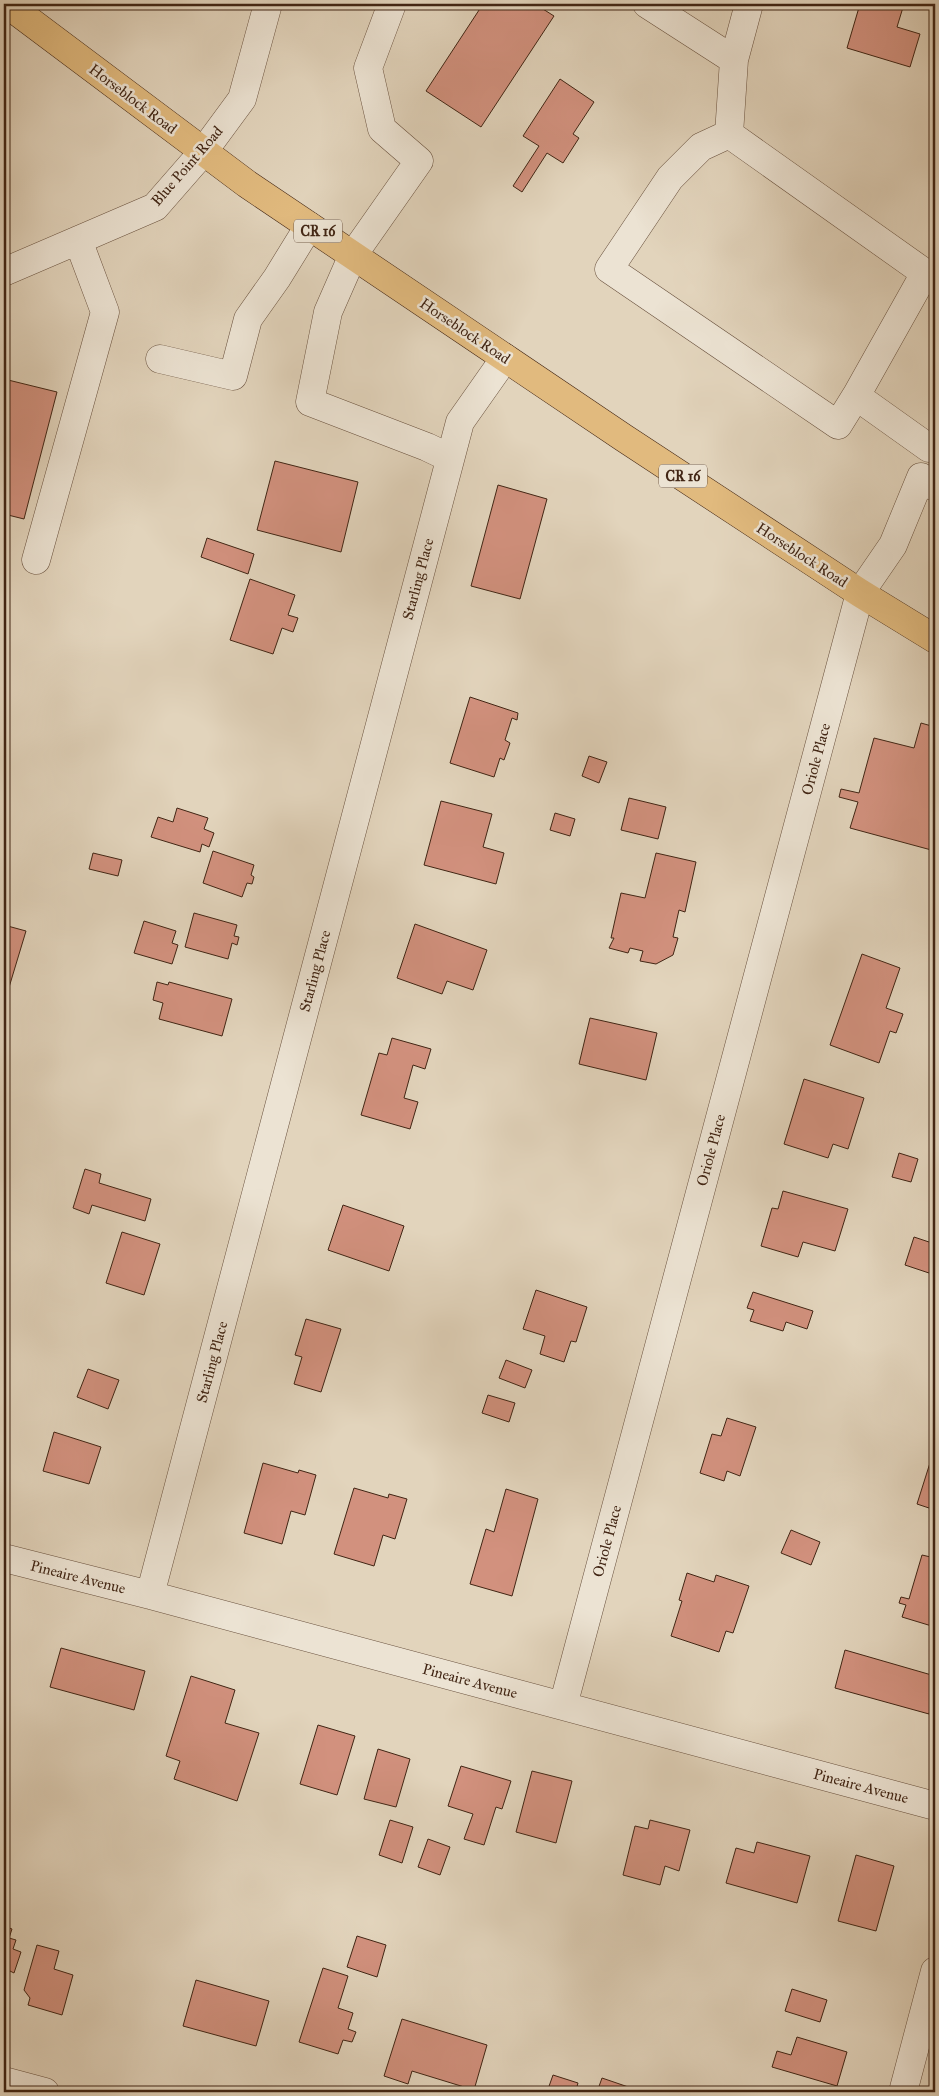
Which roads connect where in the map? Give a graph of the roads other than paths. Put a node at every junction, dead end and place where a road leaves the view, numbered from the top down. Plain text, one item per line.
1 (7, 4) edge
2 (268, 4) edge
3 (392, 4) edge
4 (647, 4) edge
5 (749, 4) edge
6 (734, 60) junction
7 (729, 134) junction
8 (203, 152) junction
9 (309, 226) junction
10 (78, 240) junction
11 (353, 255) junction
12 (4, 272) edge
13 (505, 358) junction
14 (160, 359) dead end
15 (856, 396) junction
16 (932, 437) edge
17 (450, 458) junction
18 (928, 482) edge
19 (36, 560) dead end
20 (860, 593) junction
21 (935, 639) edge
22 (4, 1558) edge
23 (150, 1595) junction
24 (562, 1706) junction
25 (935, 1806) edge
26 (935, 1971) edge
27 (4, 2081) edge
28 (45, 2092) edge
29 (903, 2092) edge

1 - 8 main road, Horseblock Road / CR 16
2 - 8 street, Blue Point Road
3 - 11 street
4 - 6 street
5 - 6 street
6 - 7 street
7 - 15 street
7 - 15 street
8 - 9 main road, Horseblock Road / CR 16
8 - 10 street, Blue Point Road
9 - 11 main road, Horseblock Road / CR 16
9 - 14 street
10 - 12 street, Blue Point Road
10 - 19 street
11 - 13 main road, Horseblock Road / CR 16
11 - 17 street
13 - 17 street, Starling Place
13 - 20 main road, Horseblock Road / CR 16
15 - 16 street
16 - 18 street, Oriole Place
17 - 23 street, Starling Place
18 - 20 street, Oriole Place
20 - 21 main road, Horseblock Road / CR 16
20 - 24 street, Oriole Place
22 - 23 street, Pineaire Avenue
23 - 24 street, Pineaire Avenue
24 - 25 street, Pineaire Avenue
26 - 29 street
27 - 28 street

